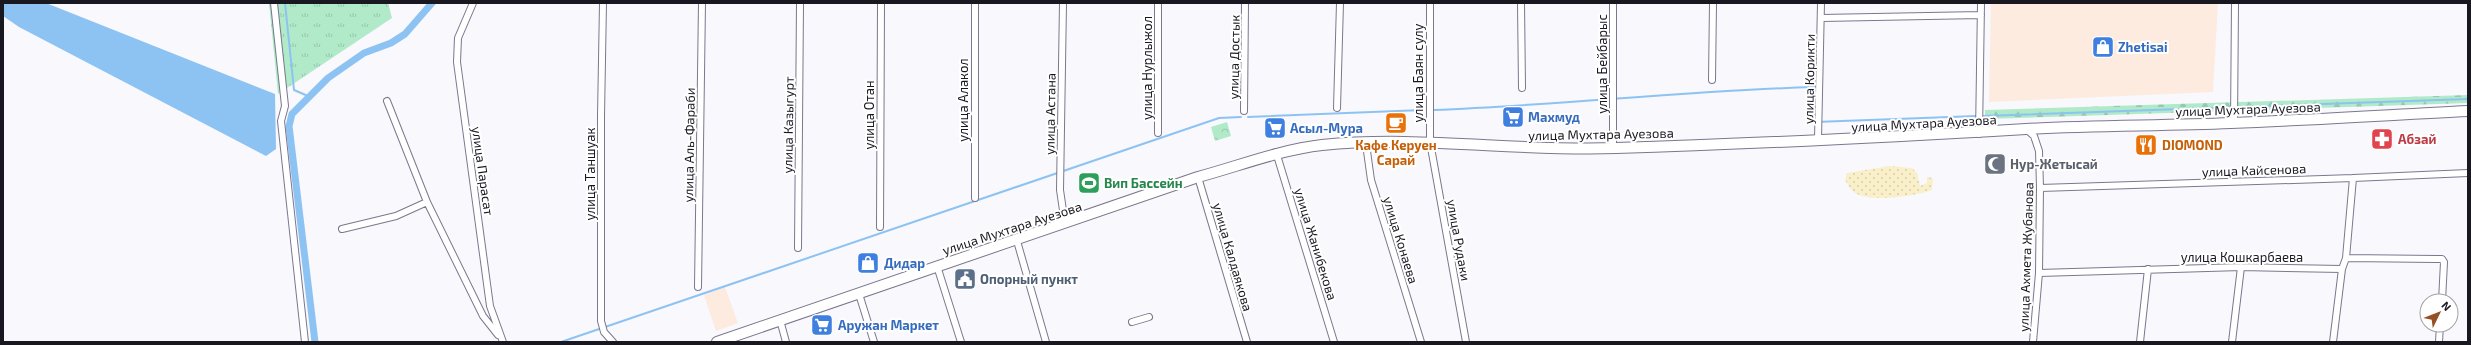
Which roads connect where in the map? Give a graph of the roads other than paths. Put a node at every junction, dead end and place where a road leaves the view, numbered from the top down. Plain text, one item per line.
1 (274, 3) edge
2 (473, 3) edge
3 (603, 3) edge
4 (702, 3) edge
5 (800, 3) edge
6 (881, 3) edge
7 (975, 3) edge
8 (1063, 3) edge
9 (1158, 3) edge
10 (1245, 3) edge
11 (1340, 3) edge
12 (1430, 3) edge
13 (1521, 3) edge
14 (1613, 3) edge
15 (1713, 3) edge
16 (1820, 3) edge
17 (1981, 3) edge
18 (2234, 3) edge
19 (1978, 15) junction
20 (1821, 18) junction
21 (1712, 80) dead end
22 (1522, 88) dead end
23 (387, 101) dead end
24 (1337, 108) dead end
25 (1244, 111) dead end
26 (2468, 111) edge
27 (2234, 123) junction
28 (2026, 129) junction
29 (1158, 133) dead end
30 (1979, 134) junction
31 (1818, 140) junction
32 (1430, 142) junction
33 (1366, 144) junction
34 (1613, 149) junction
35 (1276, 152) junction
36 (2468, 173) edge
37 (1198, 178) junction
38 (2353, 178) junction
39 (2040, 188) junction
40 (975, 198) dead end
41 (427, 202) junction
42 (1065, 224) junction
43 (880, 227) dead end
44 (342, 229) dead end
45 (1017, 241) junction
46 (798, 248) dead end
47 (2346, 258) junction
48 (937, 266) junction
49 (2241, 267) junction
50 (2148, 269) junction
51 (2342, 269) junction
52 (2039, 273) junction
53 (698, 287) dead end
54 (2442, 293) edge
55 (859, 294) junction
56 (489, 298) junction
57 (476, 302) junction
58 (1149, 317) dead end
59 (780, 320) junction
60 (1132, 322) dead end
61 (501, 339) edge
62 (305, 342) edge
63 (613, 342) edge
64 (717, 342) edge
65 (786, 342) edge
66 (874, 342) edge
67 (961, 342) edge
68 (1046, 342) edge
69 (1247, 342) edge
70 (1334, 342) edge
71 (1421, 342) edge
72 (1466, 342) edge
73 (2033, 342) edge
74 (2140, 342) edge
75 (2232, 342) edge
76 (2333, 342) edge

1 - 62 street
2 - 56 street, улица Парасат
3 - 63 street, улица Таншуак
4 - 53 street, улица Аль-Фараби
5 - 46 street, улица Казыгурт
6 - 43 street, улица Отан
7 - 40 street, улица Алакол
8 - 42 street, улица Астана
9 - 29 street, улица Нурлыжол
10 - 25 street, улица Достык
11 - 24 street
12 - 32 street, улица Баян сулу
13 - 22 street
14 - 34 street, улица Бейбарыс
15 - 21 street
16 - 20 street, улица Корикти
17 - 19 street
18 - 27 street
19 - 20 street, улица Корикти
19 - 30 street
20 - 31 street, улица Корикти
23 - 41 street
26 - 27 main road, улица Мухтара Ауезова
27 - 28 main road, улица Мухтара Ауезова
28 - 30 main road, улица Мухтара Ауезова
28 - 39 street, улица Ахмета Жубанова
30 - 31 main road, улица Мухтара Ауезова
31 - 34 main road, улица Мухтара Ауезова
32 - 33 main road, улица Мухтара Ауезова
32 - 34 main road, улица Мухтара Ауезова
32 - 72 street, улица Рудаки
33 - 35 main road, улица Мухтара Ауезова
33 - 71 street, улица Конаева
35 - 37 main road, улица Мухтара Ауезова
35 - 70 street, улица Жанибекова
36 - 38 street, улица Кайсенова
37 - 42 main road, улица Мухтара Ауезова
37 - 69 street, улица Калдаякова
38 - 39 street, улица Кайсенова
38 - 47 street
39 - 52 street, улица Ахмета Жубанова
41 - 44 street
41 - 57 street
42 - 45 main road, улица Мухтара Ауезова
45 - 48 main road, улица Мухтара Ауезова
45 - 68 street
47 - 51 street
47 - 54 street
48 - 55 main road, улица Мухтара Ауезова
48 - 67 street
49 - 50 street, улица Кошкарбаева
49 - 51 street, улица Кошкарбаева
49 - 75 street
50 - 52 street, улица Кошкарбаева
50 - 74 street
51 - 76 street
52 - 73 street, улица Ахмета Жубанова
55 - 59 main road, улица Мухтара Ауезова
55 - 66 street
56 - 57 street
56 - 61 street, улица Парасат
57 - 61 street
58 - 60 street
59 - 64 main road, улица Мухтара Ауезова
59 - 65 street

